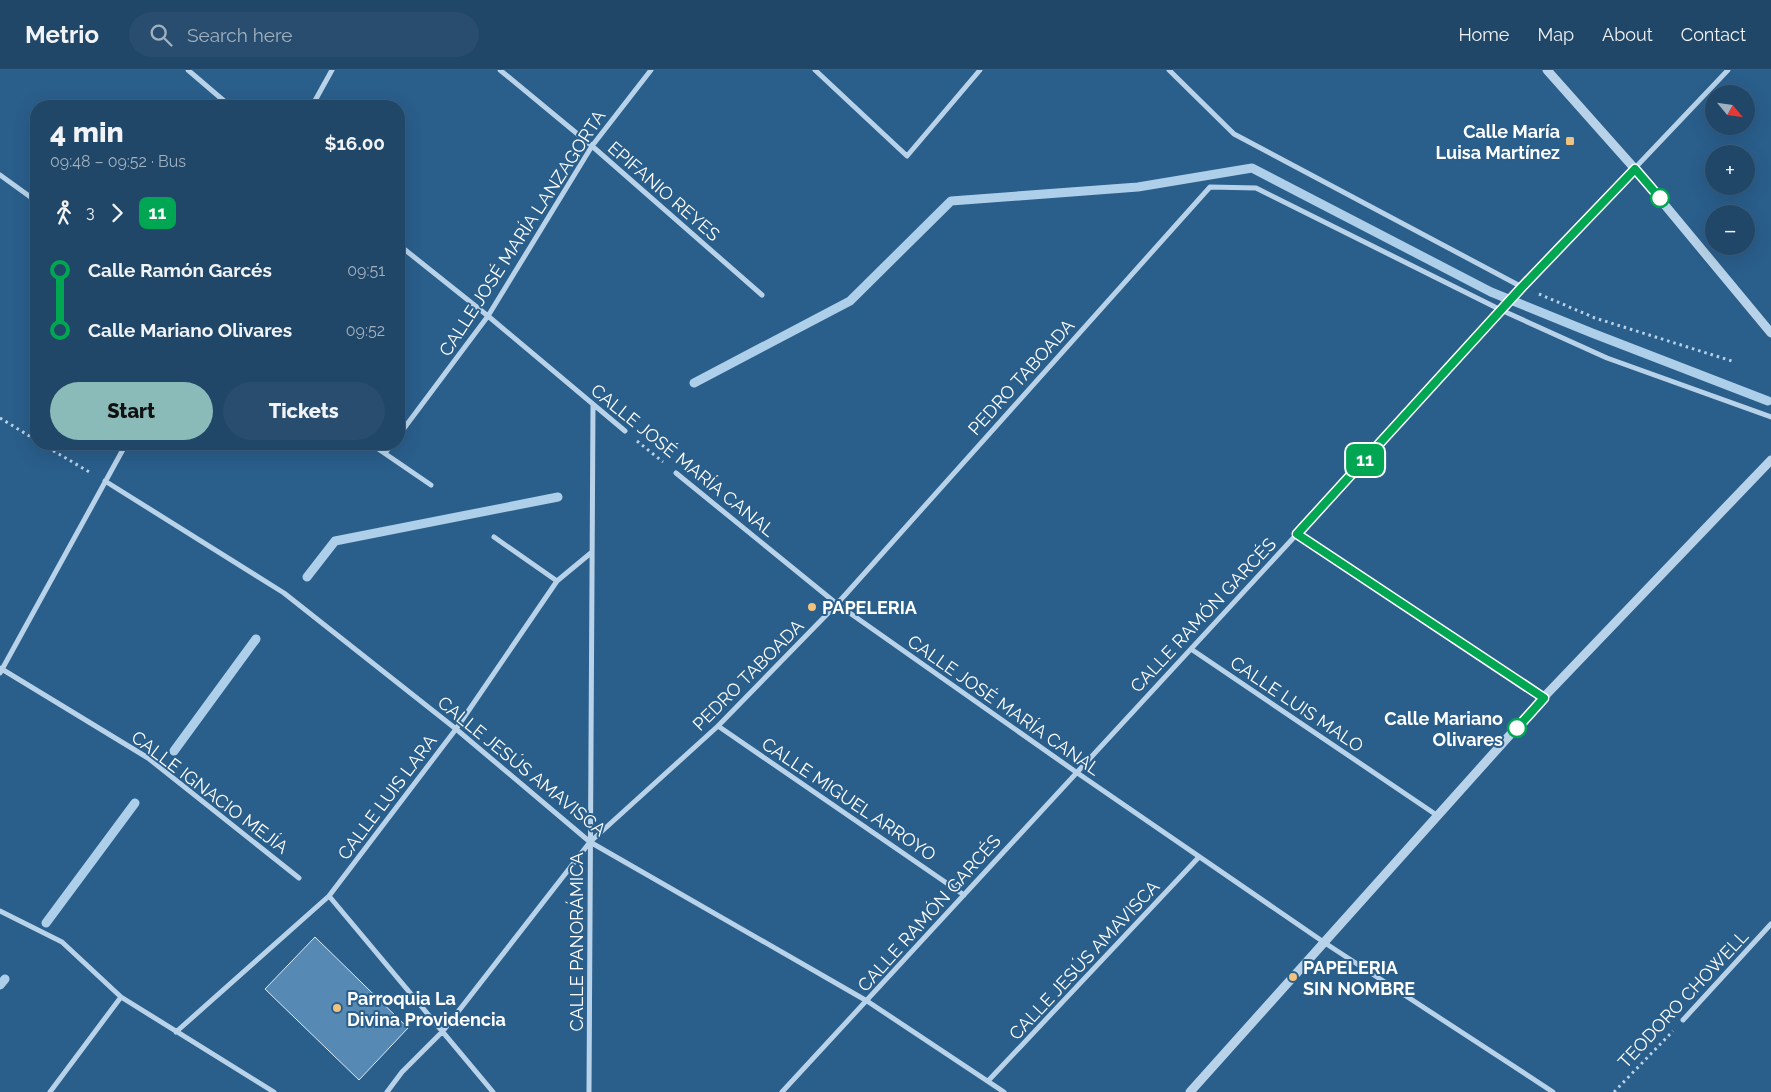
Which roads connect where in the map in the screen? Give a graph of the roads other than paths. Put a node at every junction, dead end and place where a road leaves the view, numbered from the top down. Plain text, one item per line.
1 (188, 70) edge
2 (332, 70) edge
3 (500, 70) edge
4 (651, 70) edge
5 (815, 70) edge
6 (980, 70) edge
7 (1169, 70) edge
8 (1547, 70) edge
9 (1728, 70) edge
10 (223, 100) edge
11 (315, 100) edge
12 (592, 146) junction
13 (1635, 169) junction
14 (0, 174) edge
15 (30, 197) edge
16 (405, 250) edge
17 (1522, 287) junction
18 (762, 295) dead end
19 (1501, 310) junction
20 (488, 316) junction
21 (1771, 333) edge
22 (593, 405) junction
23 (1771, 417) edge
24 (405, 427) edge
25 (625, 431) road end
26 (123, 450) edge
27 (380, 450) edge
28 (387, 450) edge
29 (385, 453) junction
30 (1771, 460) edge
31 (676, 473) road end
32 (105, 482) junction
33 (431, 486) dead end
34 (1297, 534) junction
35 (494, 537) dead end
36 (592, 552) junction
37 (557, 581) junction
38 (837, 604) junction
39 (1191, 649) junction
40 (1, 670) edge
41 (1544, 698) junction
42 (718, 726) junction
43 (456, 730) junction
44 (1076, 772) junction
45 (1438, 816) junction
46 (590, 842) junction
47 (1199, 857) junction
48 (299, 878) dead end
49 (964, 895) junction
50 (329, 896) junction
51 (0, 911) edge
52 (1771, 924) edge
53 (1324, 943) junction
54 (120, 998) junction
55 (867, 1001) junction
56 (1684, 1020) road end
57 (444, 1031) junction
58 (176, 1032) junction
59 (988, 1082) junction
60 (50, 1092) edge
61 (274, 1092) edge
62 (387, 1092) edge
63 (493, 1092) edge
64 (589, 1092) edge
65 (782, 1092) edge
66 (1004, 1092) edge
67 (1190, 1092) edge
68 (1553, 1092) edge

1 - 10 street
2 - 11 street
3 - 12 street, EPIFANIO REYES
4 - 12 street, CALLE JOSÉ MARÍA LANZAGORTA
5 - 6 street
7 - 17 street
8 - 13 street
9 - 13 street, CALLE RAMÓN GARCÉS
12 - 18 street, EPIFANIO REYES
12 - 20 street, CALLE JOSÉ MARÍA LANZAGORTA
13 - 17 street, CALLE RAMÓN GARCÉS
13 - 21 street
14 - 15 street
16 - 20 street, CALLE JOSÉ MARÍA CANAL
17 - 19 street, CALLE RAMÓN GARCÉS
19 - 23 street
19 - 34 street, CALLE RAMÓN GARCÉS
19 - 38 street, PEDRO TABOADA
20 - 22 street, CALLE JOSÉ MARÍA CANAL
20 - 24 street, CALLE JOSÉ MARÍA LANZAGORTA
22 - 25 street, CALLE JOSÉ MARÍA CANAL
22 - 36 street
26 - 32 street
27 - 29 street
28 - 29 street
29 - 33 street
30 - 41 street
31 - 38 street, CALLE JOSÉ MARÍA CANAL
32 - 40 street
32 - 43 street, CALLE JESÚS AMAVISCA
34 - 39 street, CALLE RAMÓN GARCÉS
34 - 41 street
35 - 37 street
36 - 37 street, CALLE LUIS LARA
36 - 46 street, CALLE PANORÁMICA
37 - 43 street, CALLE LUIS LARA
38 - 42 street, PEDRO TABOADA
38 - 44 street, CALLE JOSÉ MARÍA CANAL
39 - 44 street, CALLE RAMÓN GARCÉS
39 - 45 street, CALLE LUIS MALO
40 - 48 street, CALLE IGNACIO MEJÍA
41 - 45 street
42 - 46 street, PEDRO TABOADA
42 - 49 street, CALLE MIGUEL ARROYO
43 - 46 street, CALLE JESÚS AMAVISCA
43 - 50 street, CALLE LUIS LARA
44 - 47 street, CALLE JOSÉ MARÍA CANAL
44 - 49 street, CALLE RAMÓN GARCÉS
45 - 53 street
46 - 55 street, CALLE JESÚS AMAVISCA
46 - 57 street, PEDRO TABOADA
46 - 64 street, CALLE PANORÁMICA
47 - 53 street, CALLE JOSÉ MARÍA CANAL
47 - 59 street, CALLE JESÚS AMAVISCA
49 - 55 street, CALLE RAMÓN GARCÉS
50 - 57 street
50 - 58 street, CALLE LUIS LARA
51 - 54 street
52 - 56 street, TEODORO CHOWELL
53 - 67 street
53 - 68 street, CALLE JOSÉ MARÍA CANAL
54 - 58 street
54 - 60 street
55 - 59 street, CALLE JESÚS AMAVISCA
55 - 65 street, CALLE RAMÓN GARCÉS
57 - 62 street, PEDRO TABOADA
57 - 63 street
58 - 61 street
59 - 66 street, CALLE JESÚS AMAVISCA

